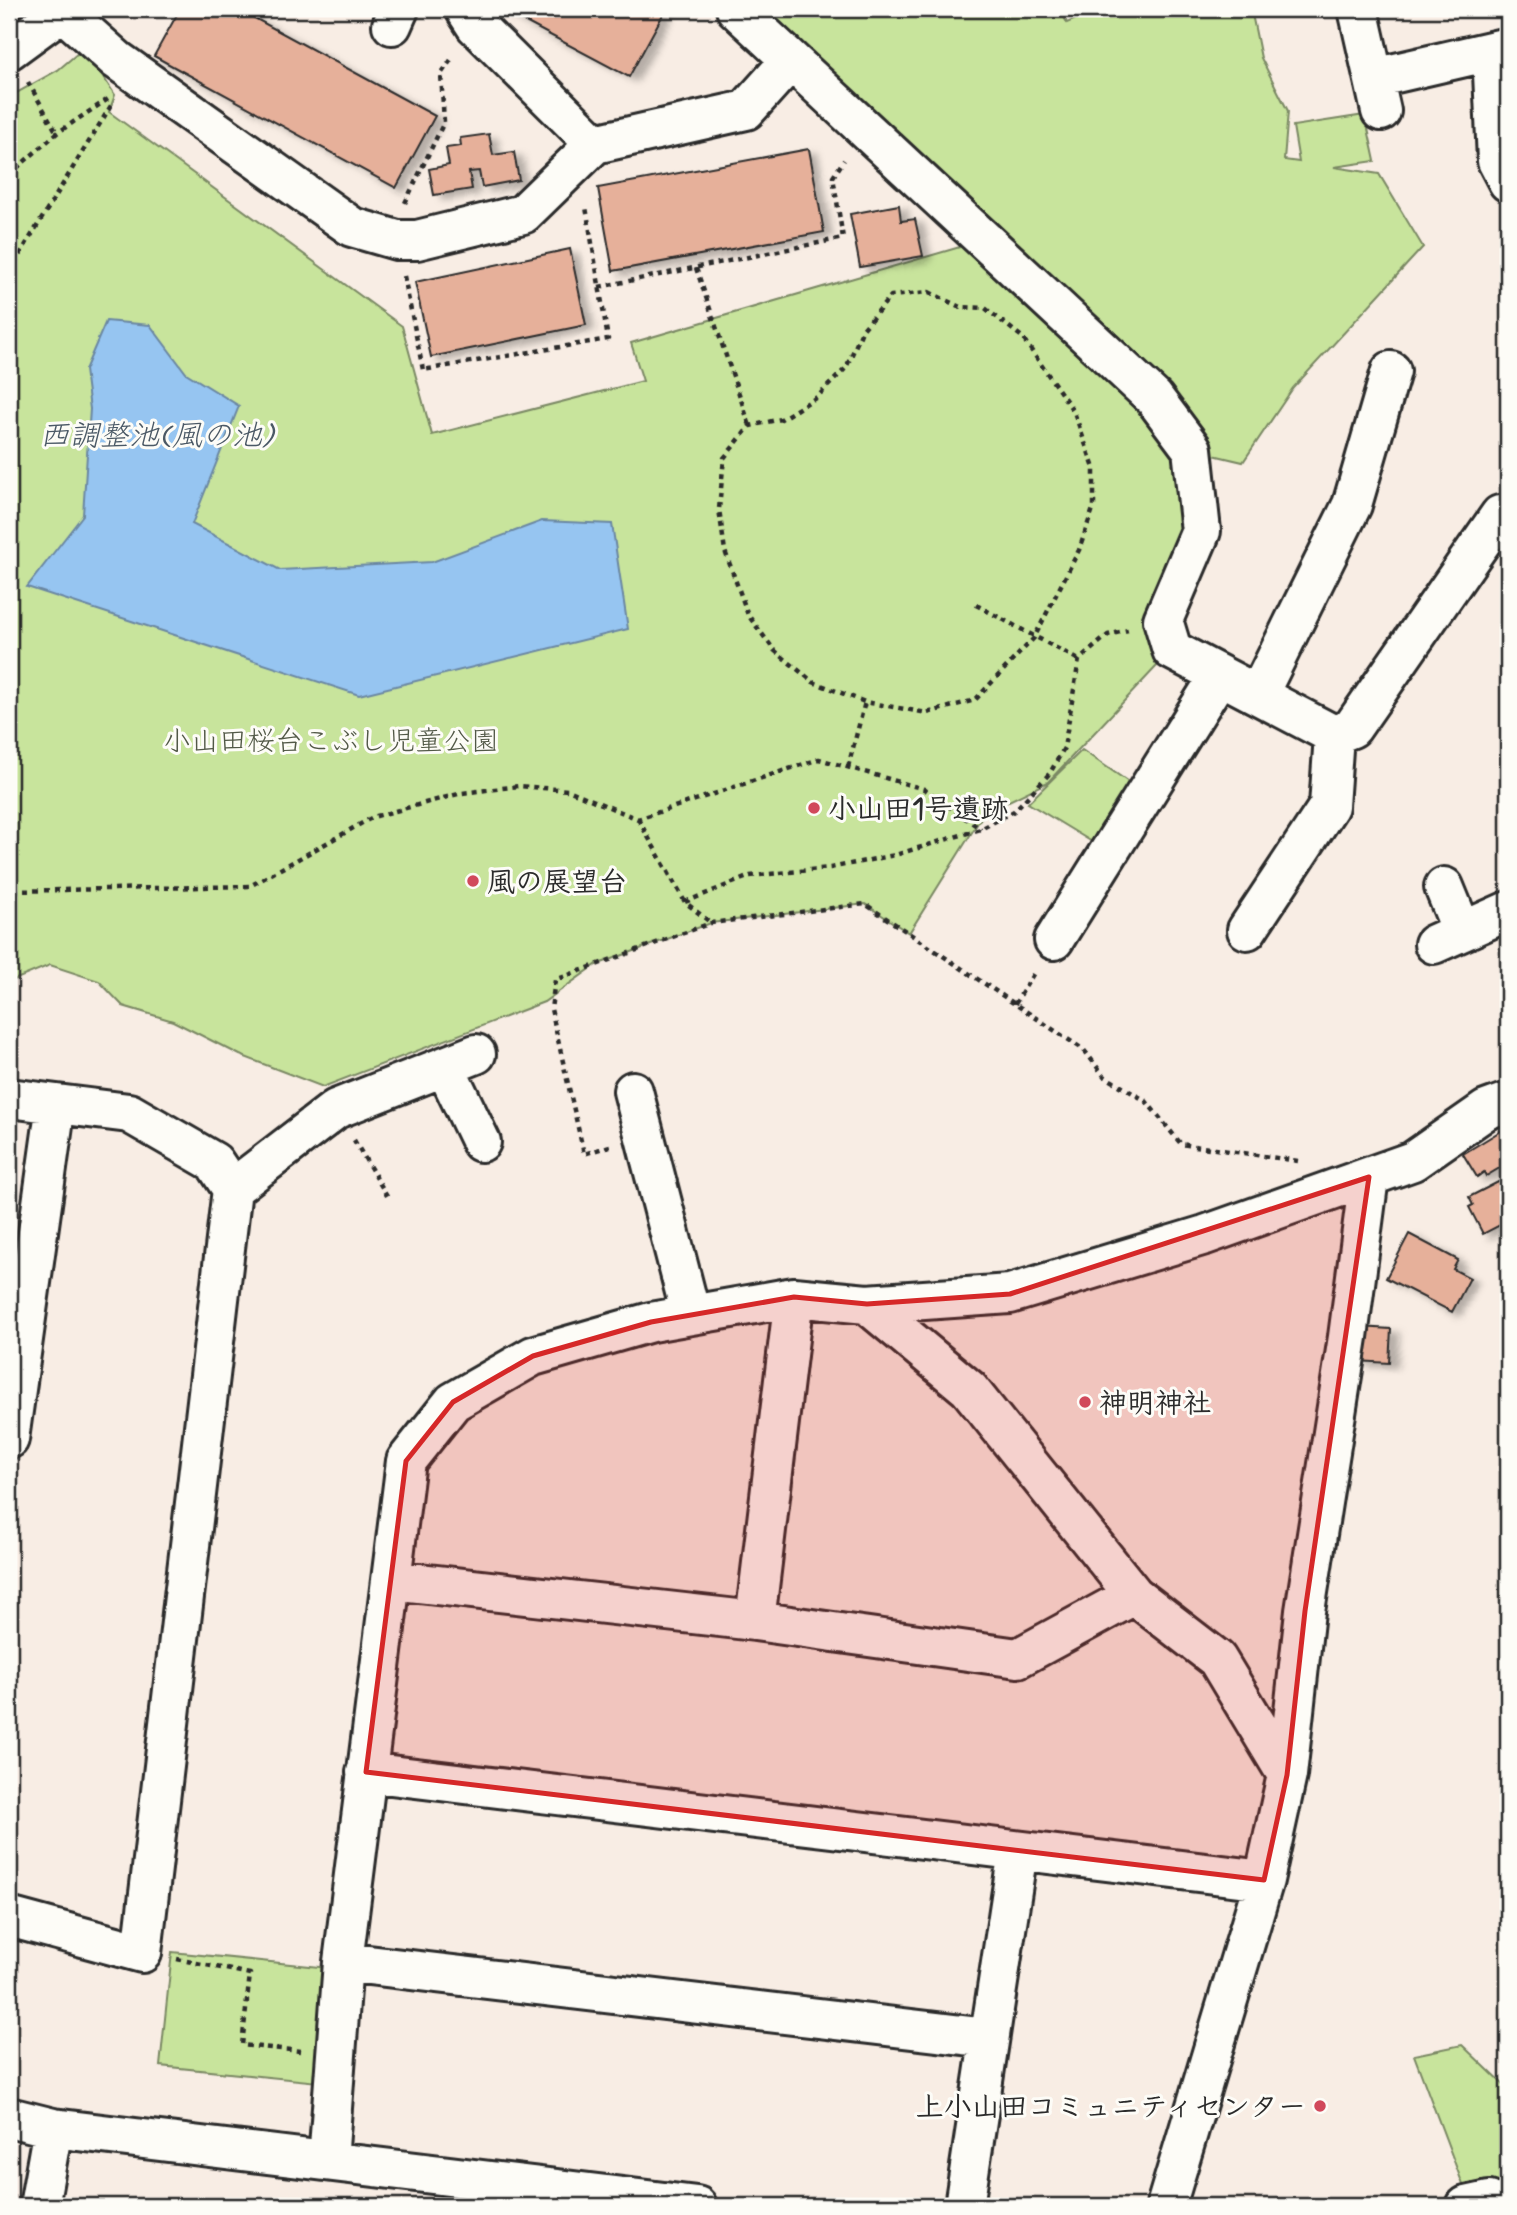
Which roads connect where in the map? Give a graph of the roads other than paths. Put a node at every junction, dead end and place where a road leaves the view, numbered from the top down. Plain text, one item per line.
1 (736, 9) edge
2 (1358, 9) edge
3 (63, 10) edge
4 (470, 17) edge
5 (1500, 49) edge
6 (791, 60) junction
7 (18, 65) edge
8 (587, 153) junction
9 (1508, 181) edge
10 (1391, 371) dead end
11 (1508, 519) edge
12 (1219, 676) junction
13 (1258, 695) junction
14 (1334, 735) junction
15 (1444, 887) dead end
16 (1508, 911) edge
17 (1247, 930) dead end
18 (1054, 940) dead end
19 (633, 1091) dead end
20 (9, 1098) edge
21 (1508, 1102) edge
22 (56, 1104) junction
23 (481, 1142) dead end
24 (1369, 1177) junction
25 (232, 1189) junction
26 (794, 1297) junction
27 (867, 1304) junction
28 (691, 1315) junction
29 (9, 1432) edge
30 (392, 1580) junction
31 (1134, 1595) junction
32 (755, 1621) junction
33 (366, 1772) junction
34 (1287, 1775) junction
35 (1017, 1851) junction
36 (1264, 1880) junction
37 (9, 1917) edge
38 (343, 1962) junction
39 (988, 2038) junction
40 (9, 2116) edge
41 (53, 2127) junction
42 (328, 2161) junction
43 (39, 2206) edge
44 (697, 2206) edge
45 (964, 2206) edge
46 (1166, 2206) edge

1 - 6 street
2 - 5 street
3 - 7 street
3 - 8 street
4 - 8 street
5 - 9 street
6 - 8 street
6 - 12 street
10 - 13 street
11 - 14 street
12 - 13 street
12 - 18 street
13 - 14 street
14 - 17 street
15 - 16 street
19 - 28 street
20 - 22 street
21 - 24 street
22 - 25 street
22 - 29 street
23 - 25 street
24 - 27 street
24 - 34 street
25 - 37 street
26 - 27 street
26 - 28 street
26 - 32 street
27 - 31 street
28 - 30 street
30 - 32 street
30 - 33 street
31 - 32 street
31 - 34 street
33 - 35 street
33 - 38 street
34 - 36 street
35 - 36 street
35 - 39 street
36 - 46 street
38 - 39 street
38 - 42 street
39 - 45 street
40 - 41 street
41 - 42 street
41 - 43 street
42 - 44 street

